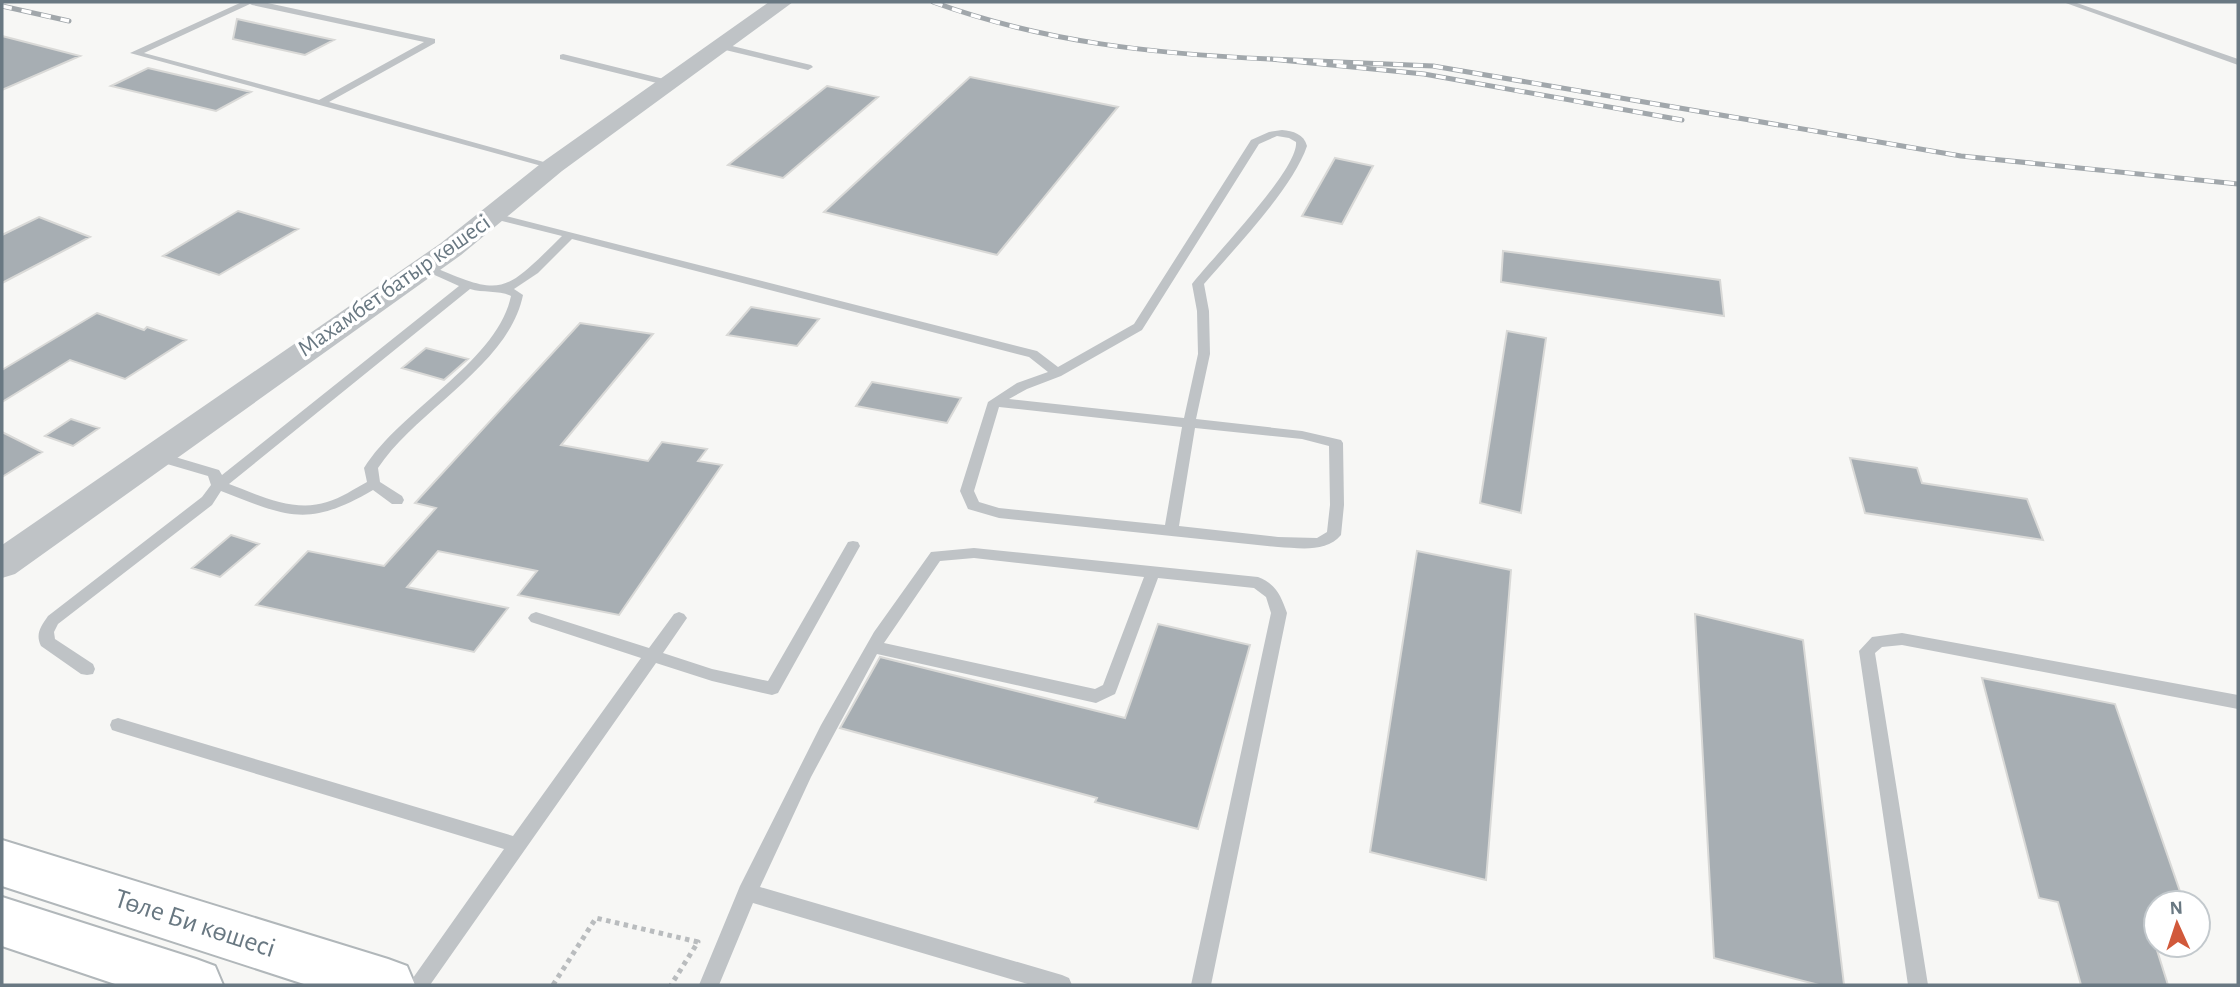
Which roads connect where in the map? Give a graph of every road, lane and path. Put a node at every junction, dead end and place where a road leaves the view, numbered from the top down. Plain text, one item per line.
1 (250, 2) edge
2 (782, 2) edge
3 (2067, 2) edge
4 (720, 47) junction
5 (563, 57) dead end
6 (2238, 62) edge
7 (808, 67) dead end
8 (669, 83) junction
9 (321, 103) junction
10 (553, 166) junction
11 (494, 216) junction
12 (569, 235) junction
13 (423, 266) junction
14 (468, 285) junction
15 (504, 288) junction
16 (1057, 373) junction
17 (994, 402) junction
18 (1189, 423) junction
19 (154, 456) junction
20 (374, 484) junction
21 (218, 485) junction
22 (397, 500) dead end
23 (1171, 531) junction
24 (853, 546) dead end
25 (2, 564) edge
26 (1153, 572) junction
27 (536, 618) dead end
28 (679, 618) dead end
29 (874, 646) junction
30 (652, 655) junction
31 (87, 669) dead end
32 (2238, 702) edge
33 (118, 726) dead end
34 (516, 845) junction
35 (2, 863) edge
36 (747, 892) junction
37 (2, 922) edge
38 (196, 985) edge
39 (388, 985) edge
40 (418, 985) edge
41 (553, 985) edge
42 (671, 985) edge
43 (709, 985) edge
44 (1062, 985) edge
45 (1201, 985) edge
46 (1918, 985) edge

1 - 9 lane
1 - 9 lane
2 - 4 street, Махамбет батыр көшесі
3 - 6 lane
4 - 7 lane
4 - 8 street, Махамбет батыр көшесі
5 - 8 lane
8 - 10 street, Махамбет батыр көшесі
9 - 10 lane
10 - 11 street, Махамбет батыр көшесі
11 - 12 lane
11 - 13 street, Махамбет батыр көшесі
12 - 15 lane
12 - 16 lane
13 - 14 lane
13 - 19 street, Махамбет батыр көшесі
14 - 15 lane
14 - 21 lane
15 - 20 lane
16 - 17 lane
16 - 18 lane
17 - 18 lane
17 - 23 lane
18 - 23 lane
18 - 23 lane
19 - 21 lane
19 - 25 street, Махамбет батыр көшесі
20 - 21 lane
20 - 22 lane
21 - 31 lane
24 - 30 lane
26 - 29 lane
26 - 29 lane
26 - 45 lane
27 - 30 lane
28 - 30 lane
29 - 36 lane
30 - 34 lane
32 - 46 lane
33 - 34 lane
34 - 40 lane
35 - 39 main road, Төле Би көшесі
36 - 43 lane
36 - 44 lane
37 - 38 main road
41 - 42 path

